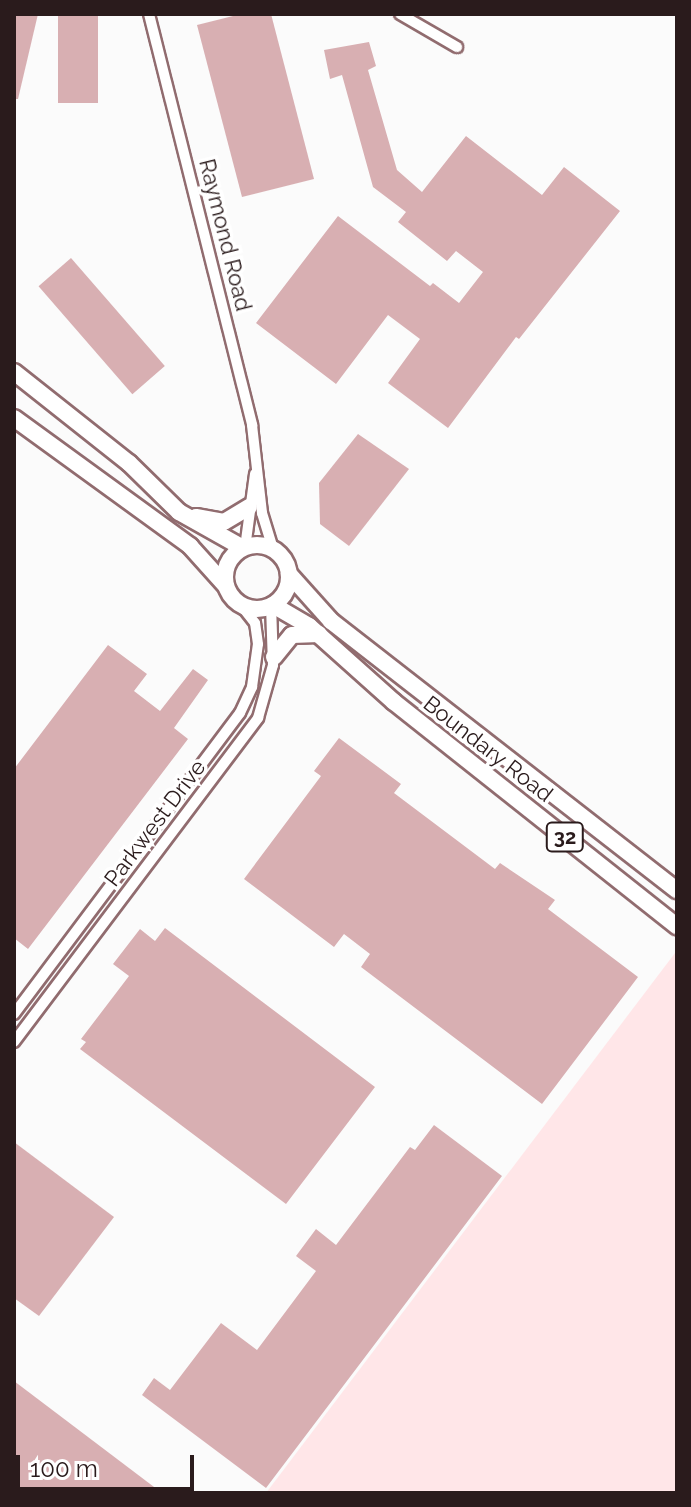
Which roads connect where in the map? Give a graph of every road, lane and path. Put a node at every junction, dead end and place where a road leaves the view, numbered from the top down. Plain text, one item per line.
1 (149, 14) edge
2 (400, 14) edge
3 (457, 47) dead end
4 (14, 372) edge
5 (14, 418) edge
6 (257, 466) junction
7 (249, 507) junction
8 (179, 512) junction
9 (244, 548) junction
10 (273, 550) junction
11 (289, 574) junction
12 (226, 586) junction
13 (240, 604) junction
14 (272, 606) junction
15 (319, 634) junction
16 (274, 657) junction
17 (127, 865) junction
18 (140, 875) junction
19 (677, 890) edge
20 (677, 926) edge
21 (14, 1014) edge
22 (14, 1042) edge

1 - 6 street, Raymond Road
2 - 3 street
4 - 8 main road
5 - 12 main road
6 - 7 street, Raymond Road
6 - 10 street, Raymond Road
7 - 8 main road
7 - 9 street, Raymond Road
8 - 9 main road
9 - 10 main road
9 - 12 main road
10 - 11 main road, 32
11 - 14 main road
11 - 19 main road, Boundary Road / 32
12 - 13 main road
13 - 14 main road, 32
13 - 17 street, Parkwest Drive
14 - 15 main road, Boundary Road / 32
14 - 16 street, Parkwest Drive
15 - 16 main road
15 - 20 main road, Boundary Road / 32
16 - 18 street, Parkwest Drive
17 - 18 street
17 - 21 street, Parkwest Drive
18 - 22 street, Parkwest Drive

